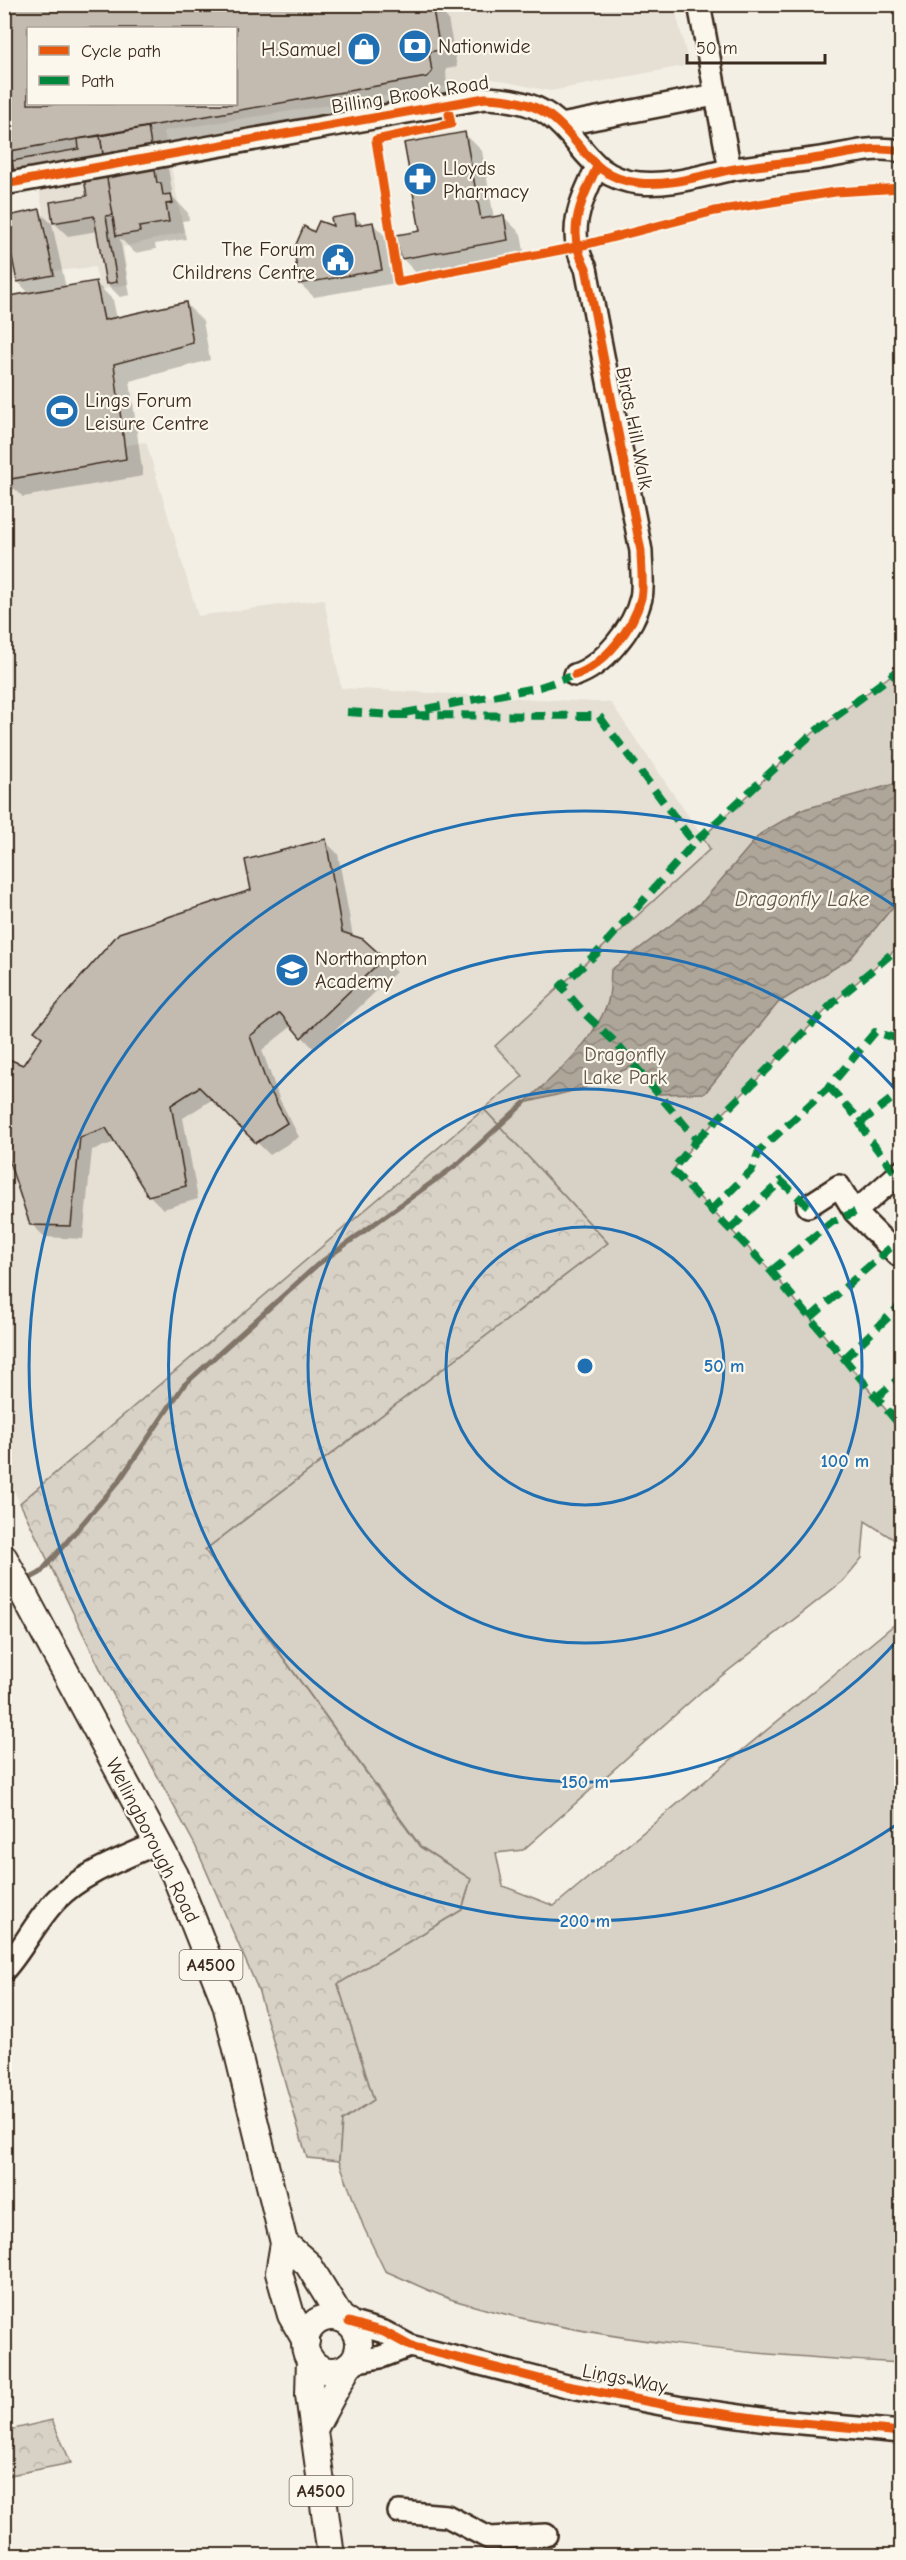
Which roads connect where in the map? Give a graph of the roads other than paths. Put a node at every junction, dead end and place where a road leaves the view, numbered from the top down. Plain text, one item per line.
1 (699, 4) edge
2 (715, 95) junction
3 (561, 124) junction
4 (902, 151) edge
5 (597, 167) junction
6 (730, 170) junction
7 (4, 184) edge
8 (575, 675) dead end
9 (902, 1171) edge
10 (808, 1206) dead end
11 (855, 1212) junction
12 (902, 1252) edge
13 (4, 1558) edge
14 (158, 1843) junction
15 (4, 1970) edge
16 (284, 2243) junction
17 (345, 2320) junction
18 (410, 2346) junction
19 (308, 2350) junction
20 (350, 2364) junction
21 (315, 2427) junction
22 (902, 2432) edge
23 (399, 2512) dead end
24 (546, 2535) dead end
25 (488, 2547) edge
26 (331, 2556) edge

1 - 2 street
2 - 3 street
2 - 6 street
3 - 5 street, Billing Brook Road
3 - 7 street, Billing Brook Road
4 - 6 street, Billing Brook Road
5 - 6 street, Billing Brook Road
5 - 8 street, Birds Hill Walk
9 - 11 street
10 - 11 street
11 - 12 street
13 - 14 main road, Wellingborough Road / A4500
14 - 15 street
14 - 16 main road, Wellingborough Road / A4500
16 - 17 main road
16 - 19 main road, Wellingborough Road
17 - 18 street, Lings Way
17 - 19 main road
17 - 20 main road
18 - 20 street
18 - 22 street, Lings Way
19 - 20 main road
19 - 21 main road
20 - 21 main road
21 - 26 main road, A4500
23 - 25 street
24 - 25 street

